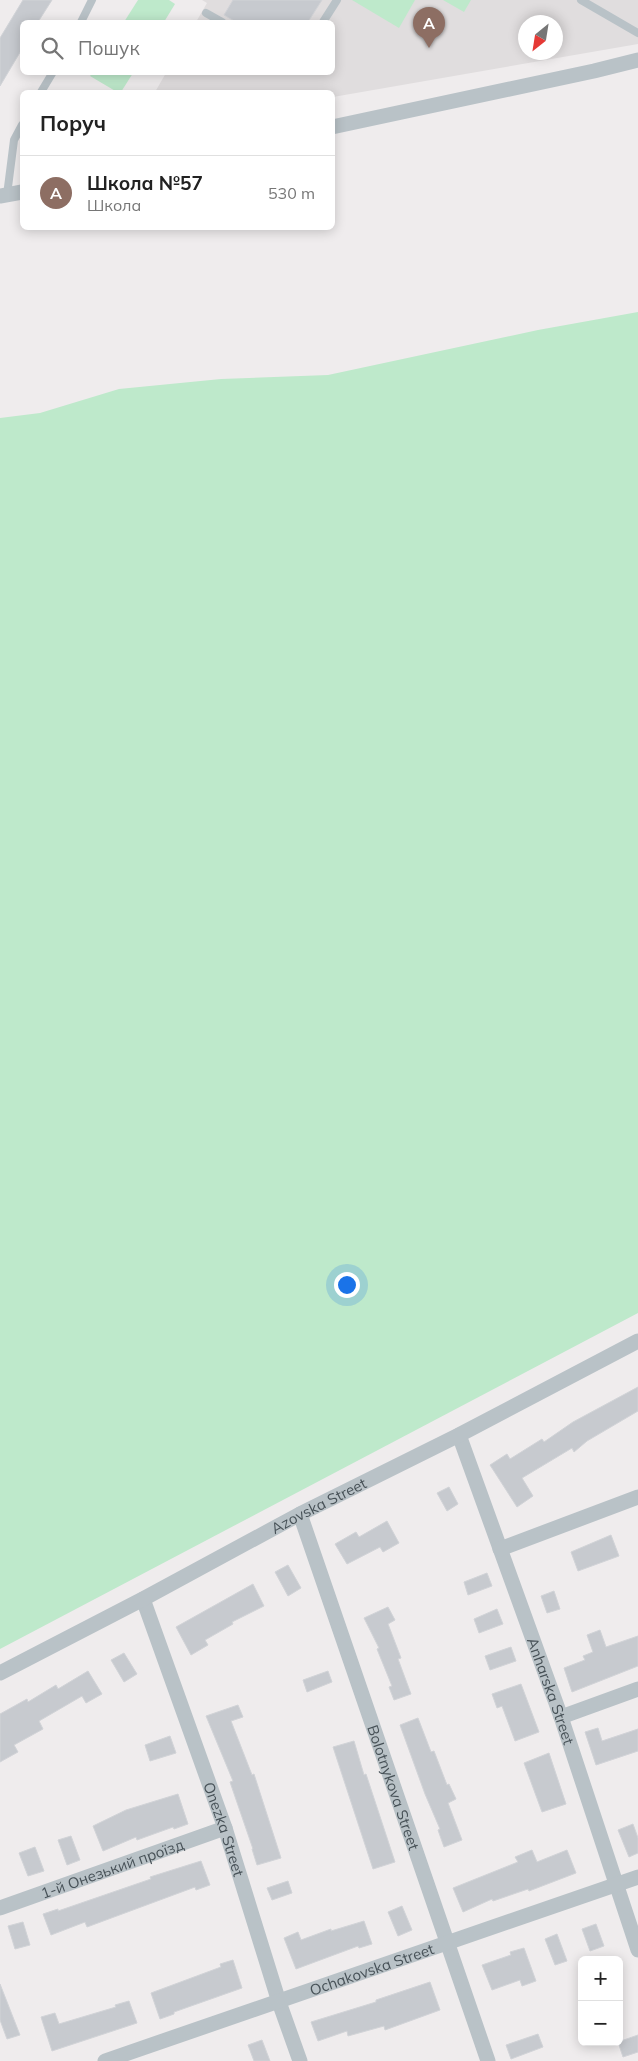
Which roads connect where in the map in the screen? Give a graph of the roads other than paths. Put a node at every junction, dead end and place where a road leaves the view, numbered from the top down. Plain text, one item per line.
1 (92, 0) edge
2 (337, 0) edge
3 (581, 0) edge
4 (206, 13) dead end
5 (82, 20) edge
6 (218, 20) edge
7 (325, 20) edge
8 (638, 33) edge
9 (638, 60) edge
10 (51, 75) edge
11 (42, 90) edge
12 (335, 126) edge
13 (20, 129) edge
14 (20, 192) edge
15 (3, 196) edge
16 (638, 1341) edge
17 (459, 1435) junction
18 (638, 1497) edge
19 (300, 1514) junction
20 (500, 1549) junction
21 (143, 1599) junction
22 (0, 1672) edge
23 (638, 1690) edge
24 (561, 1717) junction
25 (225, 1828) junction
26 (638, 1878) edge
27 (616, 1885) junction
28 (0, 1908) edge
29 (447, 1944) junction
30 (638, 1950) edge
31 (279, 2002) junction
32 (106, 2061) edge
33 (300, 2061) edge
34 (488, 2061) edge

1 - 5 lane
2 - 7 lane
3 - 8 lane
4 - 6 lane
9 - 12 street
10 - 11 lane
13 - 15 lane
14 - 15 street
16 - 17 street, Azovska Street
17 - 19 street, Azovska Street
17 - 20 street, Anharska Street
18 - 20 street
19 - 21 street, Azovska Street
19 - 29 street, Bolotnykova Street
20 - 24 street, Anharska Street
21 - 22 street, Azovska Street
21 - 25 street, Onezka Street
23 - 24 street
24 - 27 street, Anharska Street
25 - 28 street, 1-й Онезький проїзд
25 - 31 street, Onezka Street
26 - 27 street, Ochakovska Street
27 - 29 street, Ochakovska Street
27 - 30 street, Anharska Street
29 - 31 street, Ochakovska Street
29 - 34 street, Bolotnykova Street
31 - 32 street, Ochakovska Street
31 - 33 street, Onezka Street

